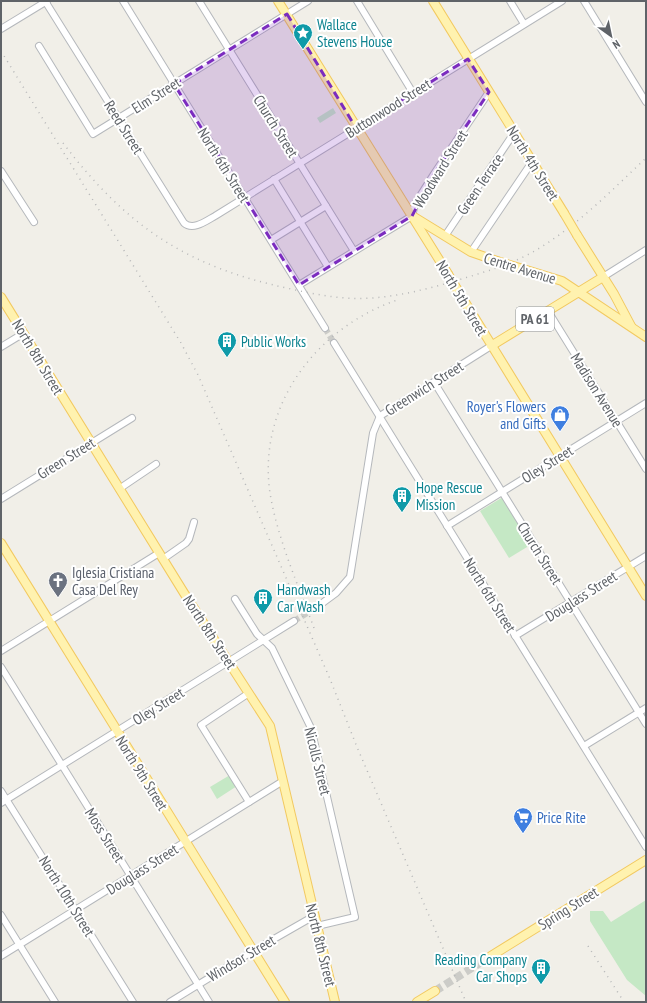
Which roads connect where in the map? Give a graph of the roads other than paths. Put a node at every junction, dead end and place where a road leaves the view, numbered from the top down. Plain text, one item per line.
1 (46, 1) edge
2 (123, 1) edge
3 (199, 1) edge
4 (278, 1) edge
5 (308, 1) edge
6 (357, 1) edge
7 (433, 1) edge
8 (510, 1) edge
9 (562, 1) edge
10 (584, 1) edge
11 (287, 14) junction
12 (524, 24) junction
13 (1, 29) edge
14 (38, 46) dead end
15 (229, 50) junction
16 (468, 59) junction
17 (174, 84) junction
18 (489, 92) junction
19 (413, 93) junction
20 (646, 102) edge
21 (119, 118) junction
22 (356, 128) junction
23 (514, 133) junction
24 (532, 162) junction
25 (299, 163) junction
26 (1, 171) edge
27 (274, 179) junction
28 (244, 197) junction
29 (326, 206) junction
30 (215, 216) joint
31 (412, 216) junction
32 (34, 222) dead end
33 (300, 222) junction
34 (445, 236) junction
35 (271, 240) junction
36 (646, 250) edge
37 (354, 251) junction
38 (471, 252) junction
39 (328, 267) junction
40 (603, 277) junction
41 (298, 285) junction
42 (578, 292) junction
43 (1, 297) edge
44 (548, 311) junction
45 (631, 327) junction
46 (325, 328) tunnel mouth
47 (24, 334) junction
48 (646, 338) edge
49 (334, 342) tunnel mouth
50 (491, 346) junction
51 (1, 347) edge
52 (434, 382) junction
53 (646, 403) edge
54 (380, 416) junction
55 (132, 418) dead end
56 (616, 421) junction
57 (91, 443) junction
58 (560, 456) junction
59 (156, 464) dead end
60 (646, 469) edge
61 (119, 489) junction
62 (502, 492) junction
63 (1, 498) edge
64 (194, 522) dead end
65 (447, 526) junction
66 (1, 543) edge
67 (161, 556) junction
68 (646, 556) edge
69 (628, 567) junction
70 (646, 596) edge
71 (235, 599) dead end
72 (570, 602) junction
73 (317, 607) tunnel mouth
74 (49, 621) junction
75 (294, 622) tunnel mouth
76 (515, 636) junction
77 (264, 640) junction
78 (1, 651) edge
79 (229, 662) junction
80 (1, 666) edge
81 (248, 693) junction
82 (646, 708) edge
83 (639, 712) junction
84 (646, 724) edge
85 (117, 732) junction
86 (584, 746) junction
87 (62, 766) junction
88 (282, 782) junction
89 (1, 790) edge
90 (4, 802) edge
91 (249, 802) junction
92 (185, 842) junction
93 (646, 847) edge
94 (646, 860) edge
95 (130, 876) junction
96 (75, 910) junction
97 (1, 915) edge
98 (314, 916) junction
99 (317, 926) junction
100 (20, 945) junction
101 (253, 951) junction
102 (1, 956) edge
103 (491, 956) tunnel mouth
104 (198, 984) junction
105 (435, 991) tunnel mouth
106 (55, 1002) edge
107 (133, 1002) edge
108 (170, 1002) edge
109 (209, 1002) edge
110 (285, 1002) edge
111 (336, 1002) edge
112 (417, 1002) edge

1 - 13 street
1 - 21 street, Reed Street
2 - 17 street, North 6th Street
3 - 15 street, Church Street
4 - 11 main road, North 5th Street
5 - 11 street, Elm Street
6 - 19 street
7 - 16 main road, North 4th Street
8 - 12 street
9 - 12 street, Buttonwood Street
10 - 20 street
11 - 15 street, Elm Street
11 - 22 main road, North 5th Street
12 - 16 street, Buttonwood Street
14 - 21 street, Elm Street
15 - 17 street, Elm Street
15 - 25 street, Church Street
16 - 18 main road, North 4th Street
16 - 19 street, Buttonwood Street
17 - 21 street, Elm Street
17 - 28 street, North 6th Street
18 - 23 main road, North 4th Street
18 - 31 street, Woodward Street
19 - 22 street, Buttonwood Street
21 - 30 street, Reed Street
22 - 25 street, Buttonwood Street
22 - 31 main road, North 5th Street
23 - 24 main road, North 4th Street
23 - 34 street, Green Terrace
24 - 38 street, Green Terrace
24 - 40 main road, North 4th Street, bridge
25 - 27 street, Buttonwood Street
25 - 29 street, Church Street
26 - 32 street
27 - 28 street, Buttonwood Street
27 - 33 street
28 - 30 street, Buttonwood Street
28 - 35 street, North 6th Street
29 - 33 street
29 - 37 street, Church Street
31 - 34 main road, Centre Avenue
31 - 37 street, Woodward Street
31 - 50 main road, North 5th Street, bridge
33 - 35 street
33 - 39 street
34 - 38 main road, Centre Avenue
35 - 41 street, North 6th Street
36 - 40 street, Greenwich Street
37 - 39 street, Woodward Street
38 - 42 main road, Centre Avenue, bridge
39 - 41 street, Woodward Street
40 - 42 main road, Greenwich Street / PA 61
40 - 45 main road, North 4th Street
41 - 46 street, North 6th Street
42 - 44 main road, Greenwich Street / PA 61
42 - 45 main road, Centre Avenue
43 - 47 main road, North 8th Street
44 - 50 main road, Greenwich Street / PA 61
44 - 56 street, Madison Avenue
45 - 48 main road, Centre Avenue
47 - 51 street
47 - 57 main road, North 8th Street
49 - 54 street, North 6th Street
50 - 52 street, Greenwich Street
50 - 58 main road, North 5th Street
52 - 54 street, Greenwich Street
52 - 62 street, Church Street
53 - 56 street, Oley Street
54 - 65 street, North 6th Street
54 - 73 street, Greenwich Street
55 - 57 street, Green Street
56 - 58 street, Oley Street
56 - 60 street, Madison Avenue
57 - 61 main road, North 8th Street
57 - 63 street, Green Street
58 - 62 street, Oley Street
58 - 69 main road, North 5th Street
59 - 61 street
61 - 67 main road, North 8th Street
62 - 65 street, Oley Street
62 - 72 street, Church Street
64 - 67 street
65 - 76 street, North 6th Street
66 - 74 main road, North 9th Street
67 - 74 street
67 - 79 main road, North 8th Street
68 - 69 street, Douglass Street
69 - 70 main road, North 5th Street
69 - 72 street, Douglass Street
71 - 77 street, Nicolls Street
72 - 76 street, Douglass Street
72 - 83 street, Church Street
74 - 78 street
74 - 85 main road, North 9th Street
75 - 77 street, Oley Street
76 - 86 street, North 6th Street
77 - 79 street, Oley Street
77 - 99 street, Nicolls Street
79 - 81 main road, North 8th Street
79 - 85 street, Oley Street
80 - 87 street, Moss Street
81 - 88 main road, North 8th Street
81 - 91 street
82 - 83 street
83 - 84 street, Church Street
83 - 86 street
85 - 87 street, Oley Street
85 - 92 main road, North 9th Street
86 - 93 street, North 6th Street
87 - 90 street, Oley Street
87 - 95 street, Moss Street
88 - 91 street, Douglass Street
88 - 98 main road, North 8th Street
89 - 90 street, North 10th Street
90 - 96 street, North 10th Street
91 - 92 street, Douglass Street
92 - 95 street, Douglass Street
92 - 101 main road, North 9th Street
94 - 103 main road, Spring Street
95 - 96 street, Douglass Street
95 - 104 street, Moss Street
96 - 100 street, Douglass Street
96 - 107 street, North 10th Street
97 - 100 street
98 - 99 main road, North 8th Street
98 - 101 street, Windsor Street
99 - 111 main road, North 8th Street
100 - 102 street, Douglass Street
100 - 106 street
101 - 104 street, Windsor Street
101 - 110 main road, North 9th Street
104 - 108 street, Windsor Street
104 - 109 street, Moss Street
105 - 112 main road

